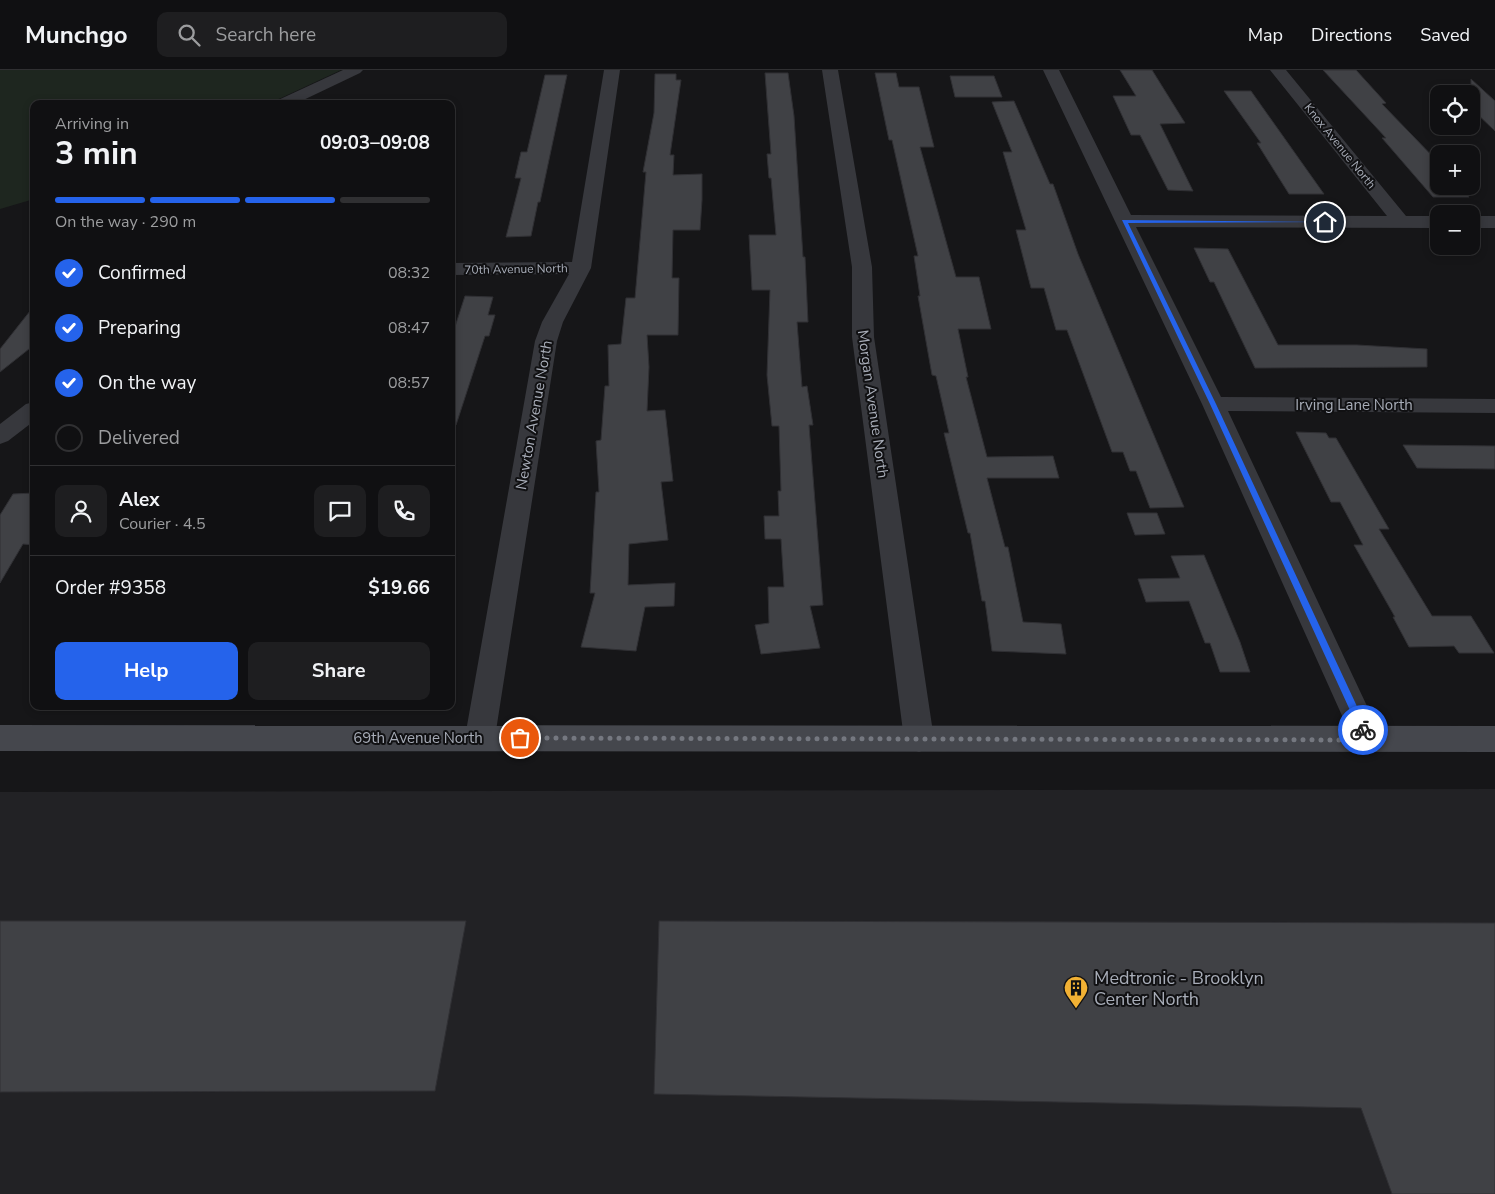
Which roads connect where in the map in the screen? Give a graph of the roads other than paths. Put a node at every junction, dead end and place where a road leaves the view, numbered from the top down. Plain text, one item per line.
1 (355, 70) edge
2 (612, 70) edge
3 (830, 70) edge
4 (1051, 70) edge
5 (1278, 70) edge
6 (291, 100) edge
7 (1124, 221) junction
8 (1401, 222) junction
9 (1430, 222) edge
10 (1480, 222) edge
11 (1495, 222) edge
12 (581, 268) junction
13 (455, 269) edge
14 (1213, 404) junction
15 (1495, 406) edge
16 (30, 412) edge
17 (0, 436) edge
18 (480, 737) junction
19 (0, 738) edge
20 (919, 739) junction
21 (1495, 739) edge
22 (1368, 740) junction

1 - 6 street
2 - 12 street, Newton Avenue North
3 - 20 street, Morgan Avenue North
4 - 7 street
5 - 8 street, Knox Avenue North
7 - 8 street
7 - 14 street
8 - 9 street
10 - 11 street
12 - 13 street, 70th Avenue North
12 - 18 street, Newton Avenue North
14 - 15 street, Irving Lane North
14 - 22 street
16 - 17 street
18 - 19 street, 69th Avenue North
18 - 20 street, 69th Avenue North
20 - 22 street, 69th Avenue North
21 - 22 street, 69th Avenue North

